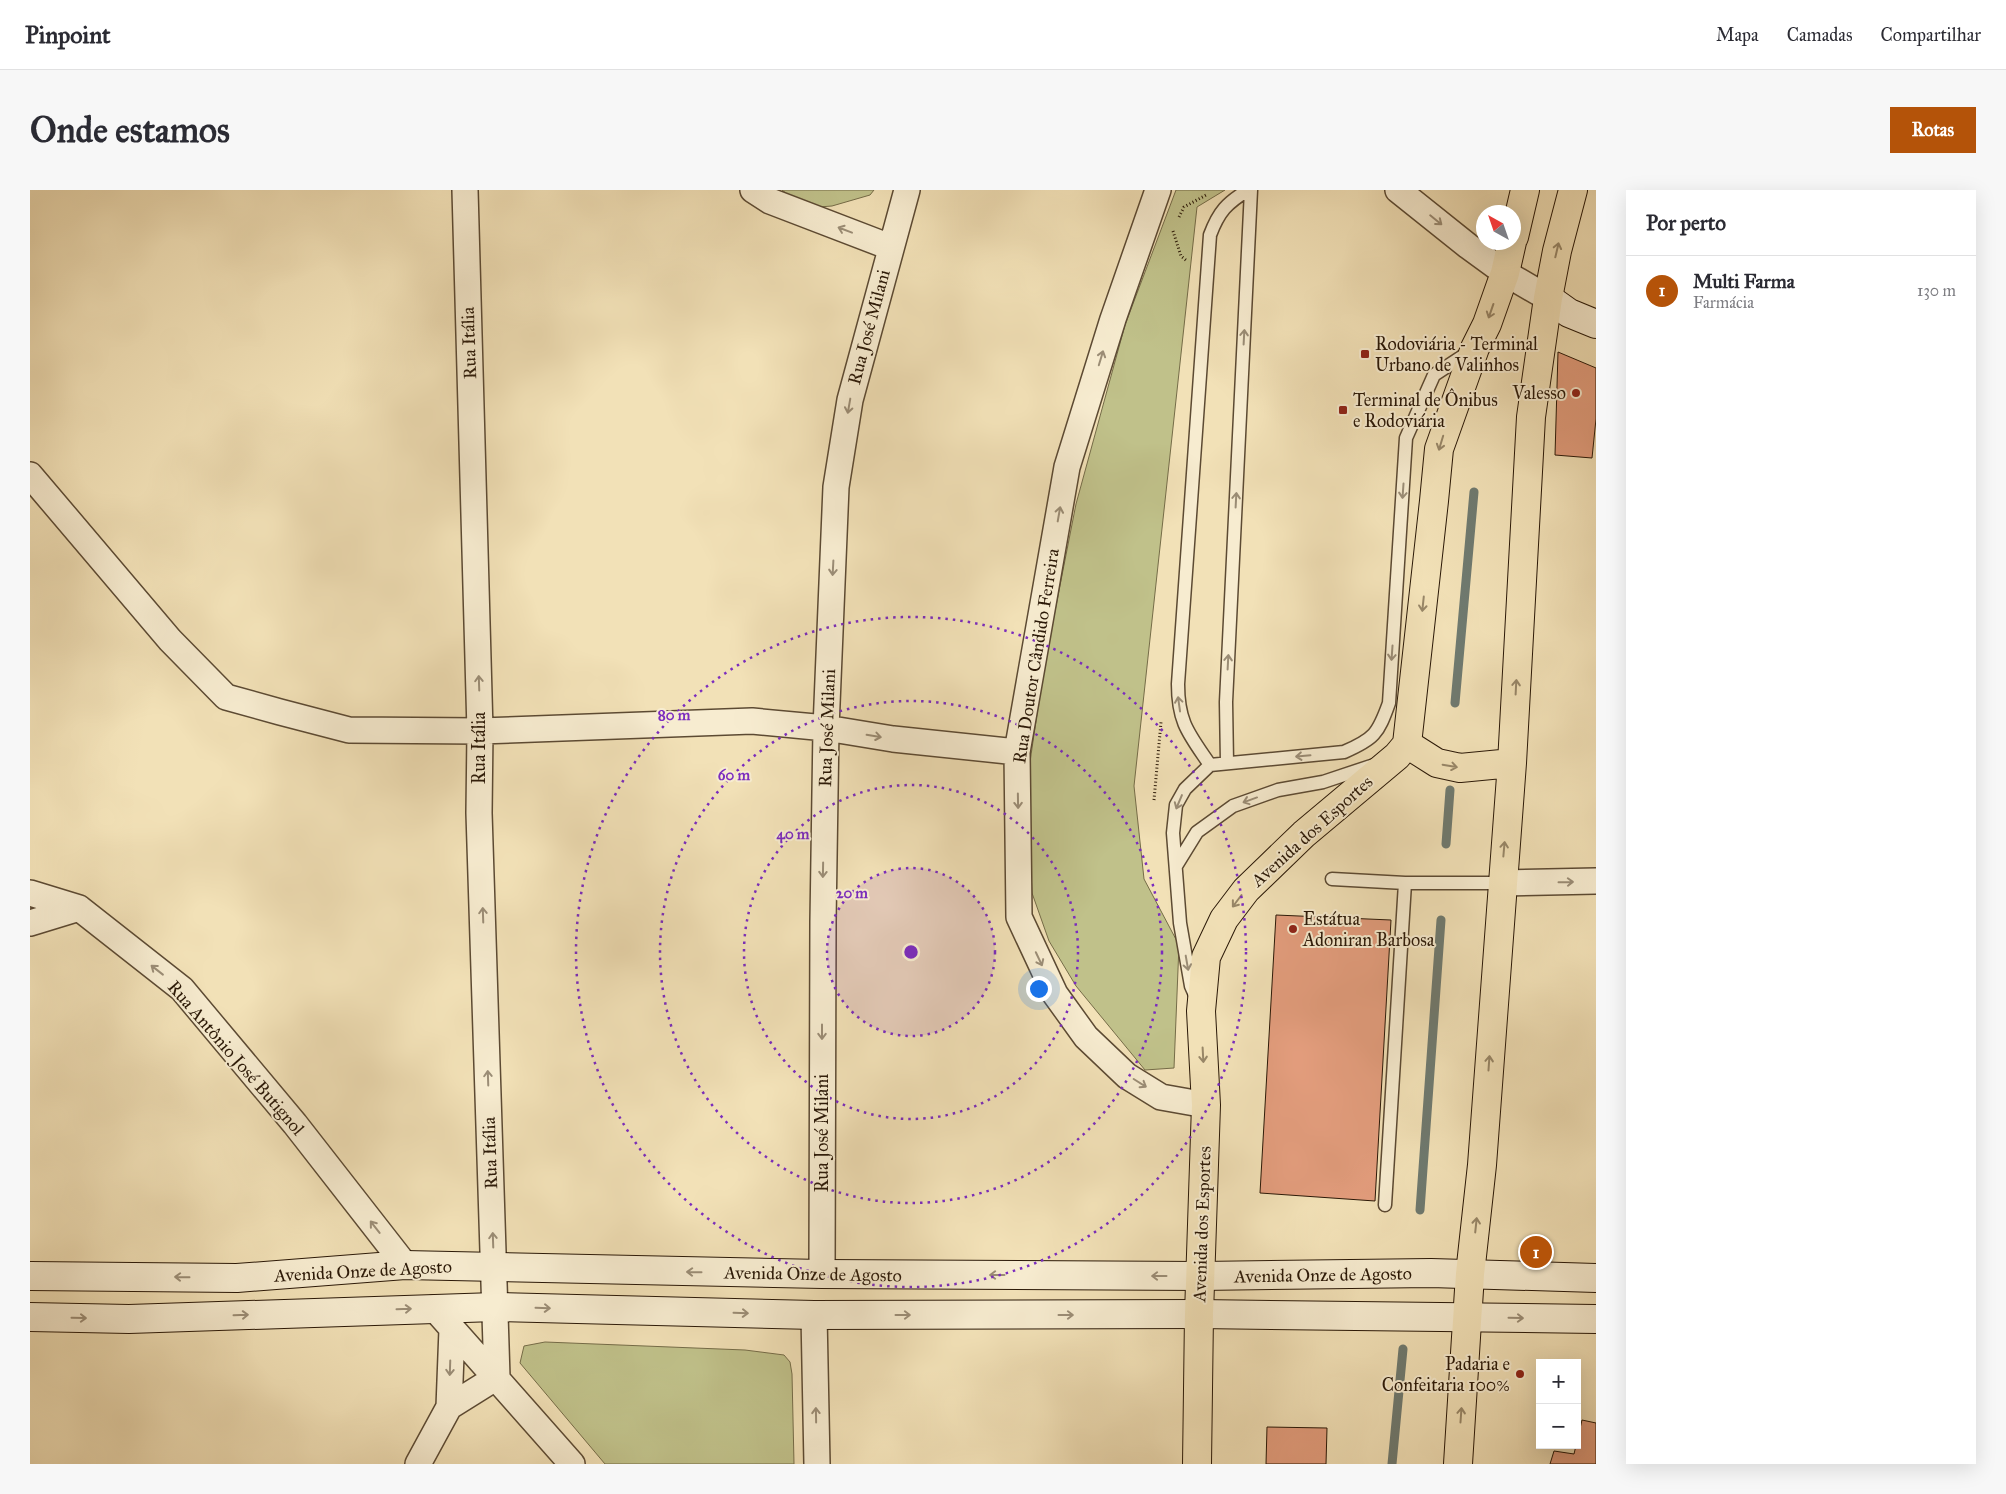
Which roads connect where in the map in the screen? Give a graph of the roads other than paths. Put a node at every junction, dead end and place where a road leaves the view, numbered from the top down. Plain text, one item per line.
1 (465, 190) edge
2 (753, 190) edge
3 (907, 190) edge
4 (1158, 190) edge
5 (1250, 190) edge
6 (1398, 190) edge
7 (1525, 190) edge
8 (1573, 190) edge
9 (1521, 207) edge
10 (890, 247) junction
11 (1510, 250) edge
12 (1505, 272) junction
13 (1548, 298) junction
14 (1596, 324) edge
15 (1475, 348) junction
16 (30, 475) edge
17 (826, 728) junction
18 (480, 730) junction
19 (1402, 750) junction
20 (1017, 752) junction
21 (1227, 763) junction
22 (1512, 763) junction
23 (1210, 765) junction
24 (1176, 866) junction
25 (1332, 879) dead end
26 (1596, 881) edge
27 (1405, 883) junction
28 (1501, 883) junction
29 (30, 893) edge
30 (79, 908) junction
31 (30, 923) edge
32 (1201, 1011) junction
33 (1206, 1104) junction
34 (1385, 1205) dead end
35 (405, 1265) junction
36 (494, 1267) junction
37 (822, 1274) junction
38 (1470, 1274) junction
39 (30, 1276) edge
40 (1201, 1276) junction
41 (1596, 1278) edge
42 (495, 1306) junction
43 (434, 1308) junction
44 (1199, 1314) junction
45 (814, 1315) junction
46 (30, 1316) edge
47 (1467, 1317) junction
48 (1596, 1319) edge
49 (452, 1329) junction
50 (497, 1377) junction
51 (449, 1407) junction
52 (418, 1464) edge
53 (572, 1464) edge
54 (818, 1464) edge
55 (1197, 1464) edge
56 (1458, 1464) edge

18 -> 1 street, Rua Itália
10 -> 2 street
3 - 10 street, Rua José Milani
20 -> 4 street, Rua Doutor Cândido Ferreira
21 -> 5 lane
23 -> 5 lane
6 -> 12 street
7 - 9 main road
13 -> 8 main road
10 -> 17 street, Rua José Milani
11 - 12 main road
12 - 13 street
12 -> 15 main road
13 - 14 main road
22 -> 13 main road
15 -> 19 main road
15 -> 21 lane
16 - 18 street
17 - 18 street
17 -> 20 street
17 -> 37 street, Rua José Milani
36 -> 18 street, Rua Itália
19 -> 22 main road
19 -> 24 lane
19 -> 32 main road, Avenida dos Esportes
20 -> 33 street, Rua Doutor Cândido Ferreira
21 - 23 lane
28 -> 22 main road
23 -> 24 lane
24 -> 32 lane
25 - 27 lane
28 -> 26 street
27 - 28 lane
27 - 34 lane
38 -> 28 main road
29 - 30 street, Rua Antônio José Butignol
30 - 31 street
35 -> 30 street, Rua Antônio José Butignol
32 -> 33 main road, Avenida dos Esportes
33 - 40 main road, Avenida dos Esportes
35 - 36 main road, Avenida Onze de Agosto
35 -> 39 main road, Avenida Onze de Agosto
37 -> 36 main road, Avenida Onze de Agosto
36 - 42 street, Rua Itália
40 -> 37 main road, Avenida Onze de Agosto
38 - 40 main road, Avenida Onze de Agosto
38 - 41 main road, Avenida Onze de Agosto
38 - 47 main road
40 - 44 main road, Avenida dos Esportes
42 - 43 main road
42 -> 45 main road
42 - 50 street, Rua Itália
46 -> 43 main road
43 - 49 street
45 -> 44 main road
44 - 47 main road
44 - 55 main road, Avenida dos Esportes
54 -> 45 street
47 -> 48 main road
56 -> 47 main road
49 - 50 street
49 -> 51 street
50 - 51 street
50 - 53 street
51 - 52 street

